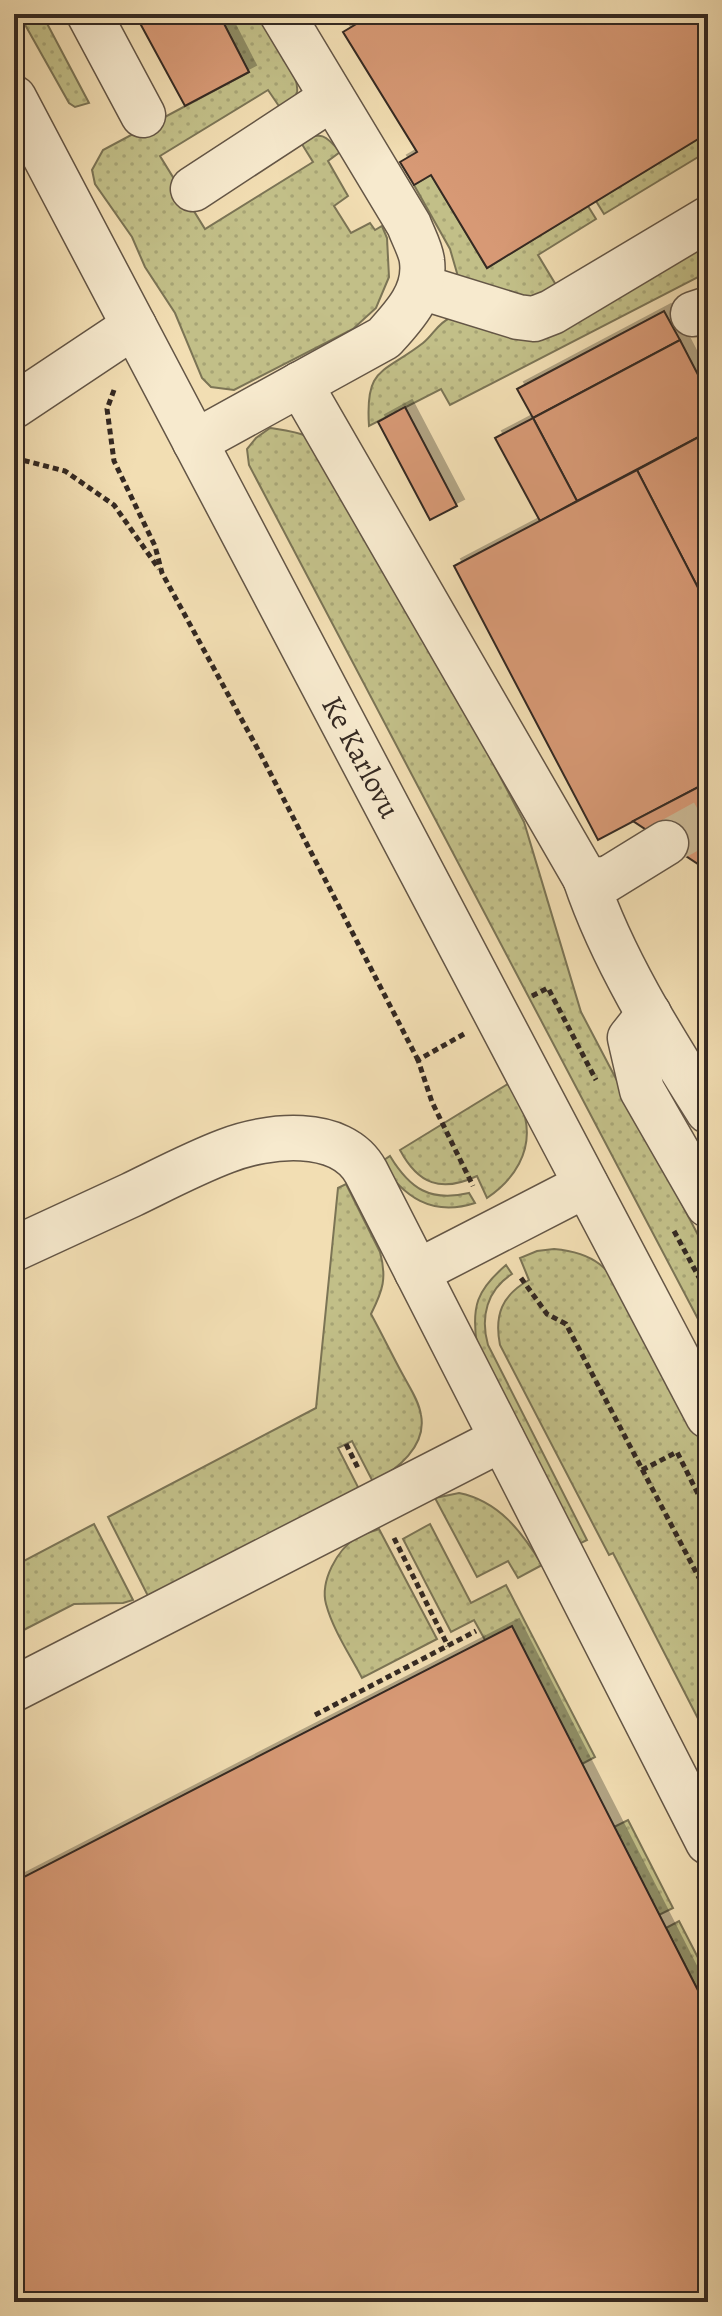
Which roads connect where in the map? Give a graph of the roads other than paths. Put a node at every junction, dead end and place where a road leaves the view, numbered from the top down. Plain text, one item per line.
1 (89, 14) edge
2 (282, 14) edge
3 (14, 98) edge
4 (332, 98) junction
5 (143, 115) dead end
6 (193, 189) dead end
7 (708, 219) edge
8 (421, 287) junction
9 (134, 326) junction
10 (300, 384) junction
11 (14, 406) edge
12 (195, 442) junction
13 (666, 843) tunnel mouth
14 (595, 879) junction
15 (649, 1014) junction
16 (708, 1052) edge
17 (708, 1111) edge
18 (586, 1185) junction
19 (708, 1205) edge
20 (14, 1249) edge
21 (417, 1272) junction
22 (708, 1416) edge
23 (502, 1439) junction
24 (14, 1689) edge
25 (708, 1842) edge

1 - 5 street
2 - 4 street
3 - 9 street, Ke Karlovu
4 - 6 street
4 - 8 street
7 - 8 street
8 - 10 street
9 - 11 street
9 - 12 street, Ke Karlovu
10 - 12 street
10 - 14 street
12 - 18 street, Ke Karlovu
13 - 14 street
14 - 15 street
14 - 16 street
15 - 17 street
15 - 19 street
18 - 21 street
18 - 22 street, Ke Karlovu
20 - 21 street
21 - 23 street
23 - 24 street
23 - 25 street

